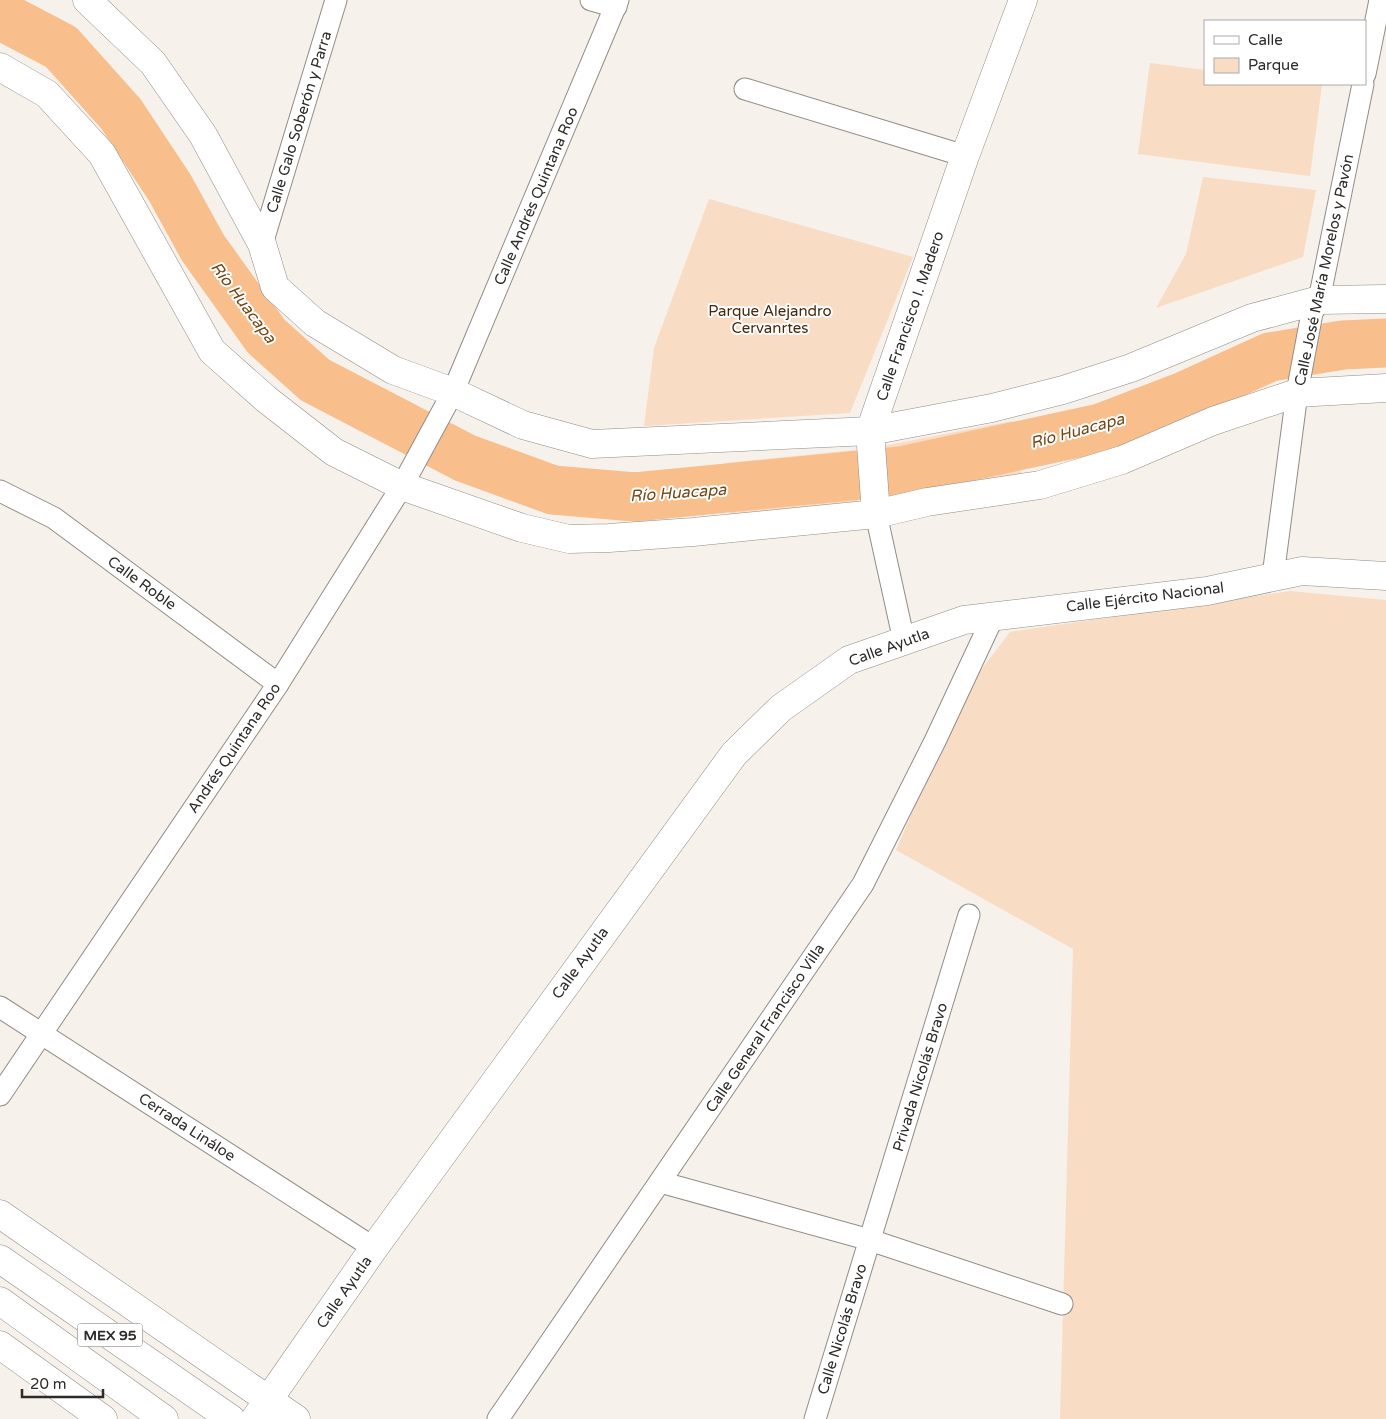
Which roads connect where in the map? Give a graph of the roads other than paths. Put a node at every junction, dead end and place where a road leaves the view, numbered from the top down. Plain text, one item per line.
1 (87, 0) edge
2 (336, 0) edge
3 (591, 0) edge
4 (1023, 0) edge
5 (1380, 0) edge
6 (617, 4) edge
7 (0, 67) edge
8 (1366, 69) edge
9 (1363, 85) edge
10 (745, 89) dead end
11 (965, 156) junction
12 (262, 244) junction
13 (1386, 299) edge
14 (1315, 306) junction
15 (1299, 387) junction
16 (1386, 388) edge
17 (449, 399) junction
18 (870, 433) junction
19 (405, 479) junction
20 (0, 491) edge
21 (875, 506) junction
22 (1273, 576) junction
23 (1386, 576) edge
24 (994, 615) junction
25 (904, 641) junction
26 (278, 684) junction
27 (969, 915) dead end
28 (0, 1007) edge
29 (41, 1031) junction
30 (0, 1095) edge
31 (660, 1182) junction
32 (0, 1214) edge
33 (870, 1240) junction
34 (374, 1248) junction
35 (0, 1259) edge
36 (0, 1301) edge
37 (1062, 1304) dead end
38 (0, 1346) edge
39 (262, 1410) edge
40 (225, 1415) edge
41 (104, 1419) edge
42 (164, 1419) edge
43 (296, 1419) edge
44 (498, 1419) edge
45 (815, 1419) edge

1 - 12 main road
2 - 12 street, Calle Galo Soberón y Parra
3 - 6 street
4 - 11 main road, Calle Francisco I. Madero
5 - 8 street
6 - 17 street, Calle Andrés Quintana Roo
7 - 19 main road
9 - 14 street, Calle José María Morelos y Pavón
10 - 11 street
11 - 18 main road, Calle Francisco I. Madero
12 - 17 main road
13 - 14 main road
14 - 15 street, Calle José María Morelos y Pavón
14 - 18 main road
15 - 16 main road
15 - 21 main road
15 - 22 street, Calle José María Morelos y Pavón
17 - 18 main road
17 - 19 street, Andrés Quintana Roo
18 - 21 main road, Calle Francisco I. Madero
19 - 21 main road
19 - 26 street, Andrés Quintana Roo
20 - 26 street, Calle Roble
21 - 25 street, Calle Francisco I. Madero
22 - 23 main road, Calle Ejército Nacional
22 - 24 main road, Calle Ejército Nacional
24 - 25 main road, Calle Ayutla
24 - 31 street, Calle General Francisco Villa
25 - 34 main road, Calle Ayutla
26 - 29 street, Andrés Quintana Roo
27 - 33 street, Privada Nicolás Bravo
28 - 29 street, Cerrada Lináloe
29 - 30 street, Andrés Quintana Roo
29 - 34 street, Cerrada Lináloe
31 - 33 street
31 - 44 street, Calle General Francisco Villa
32 - 39 main road
33 - 37 street
33 - 45 street, Calle Nicolás Bravo
34 - 39 main road, Calle Ayutla
35 - 40 main road, MEX 95
36 - 42 main road, MEX 95
38 - 41 main road
39 - 43 main road

